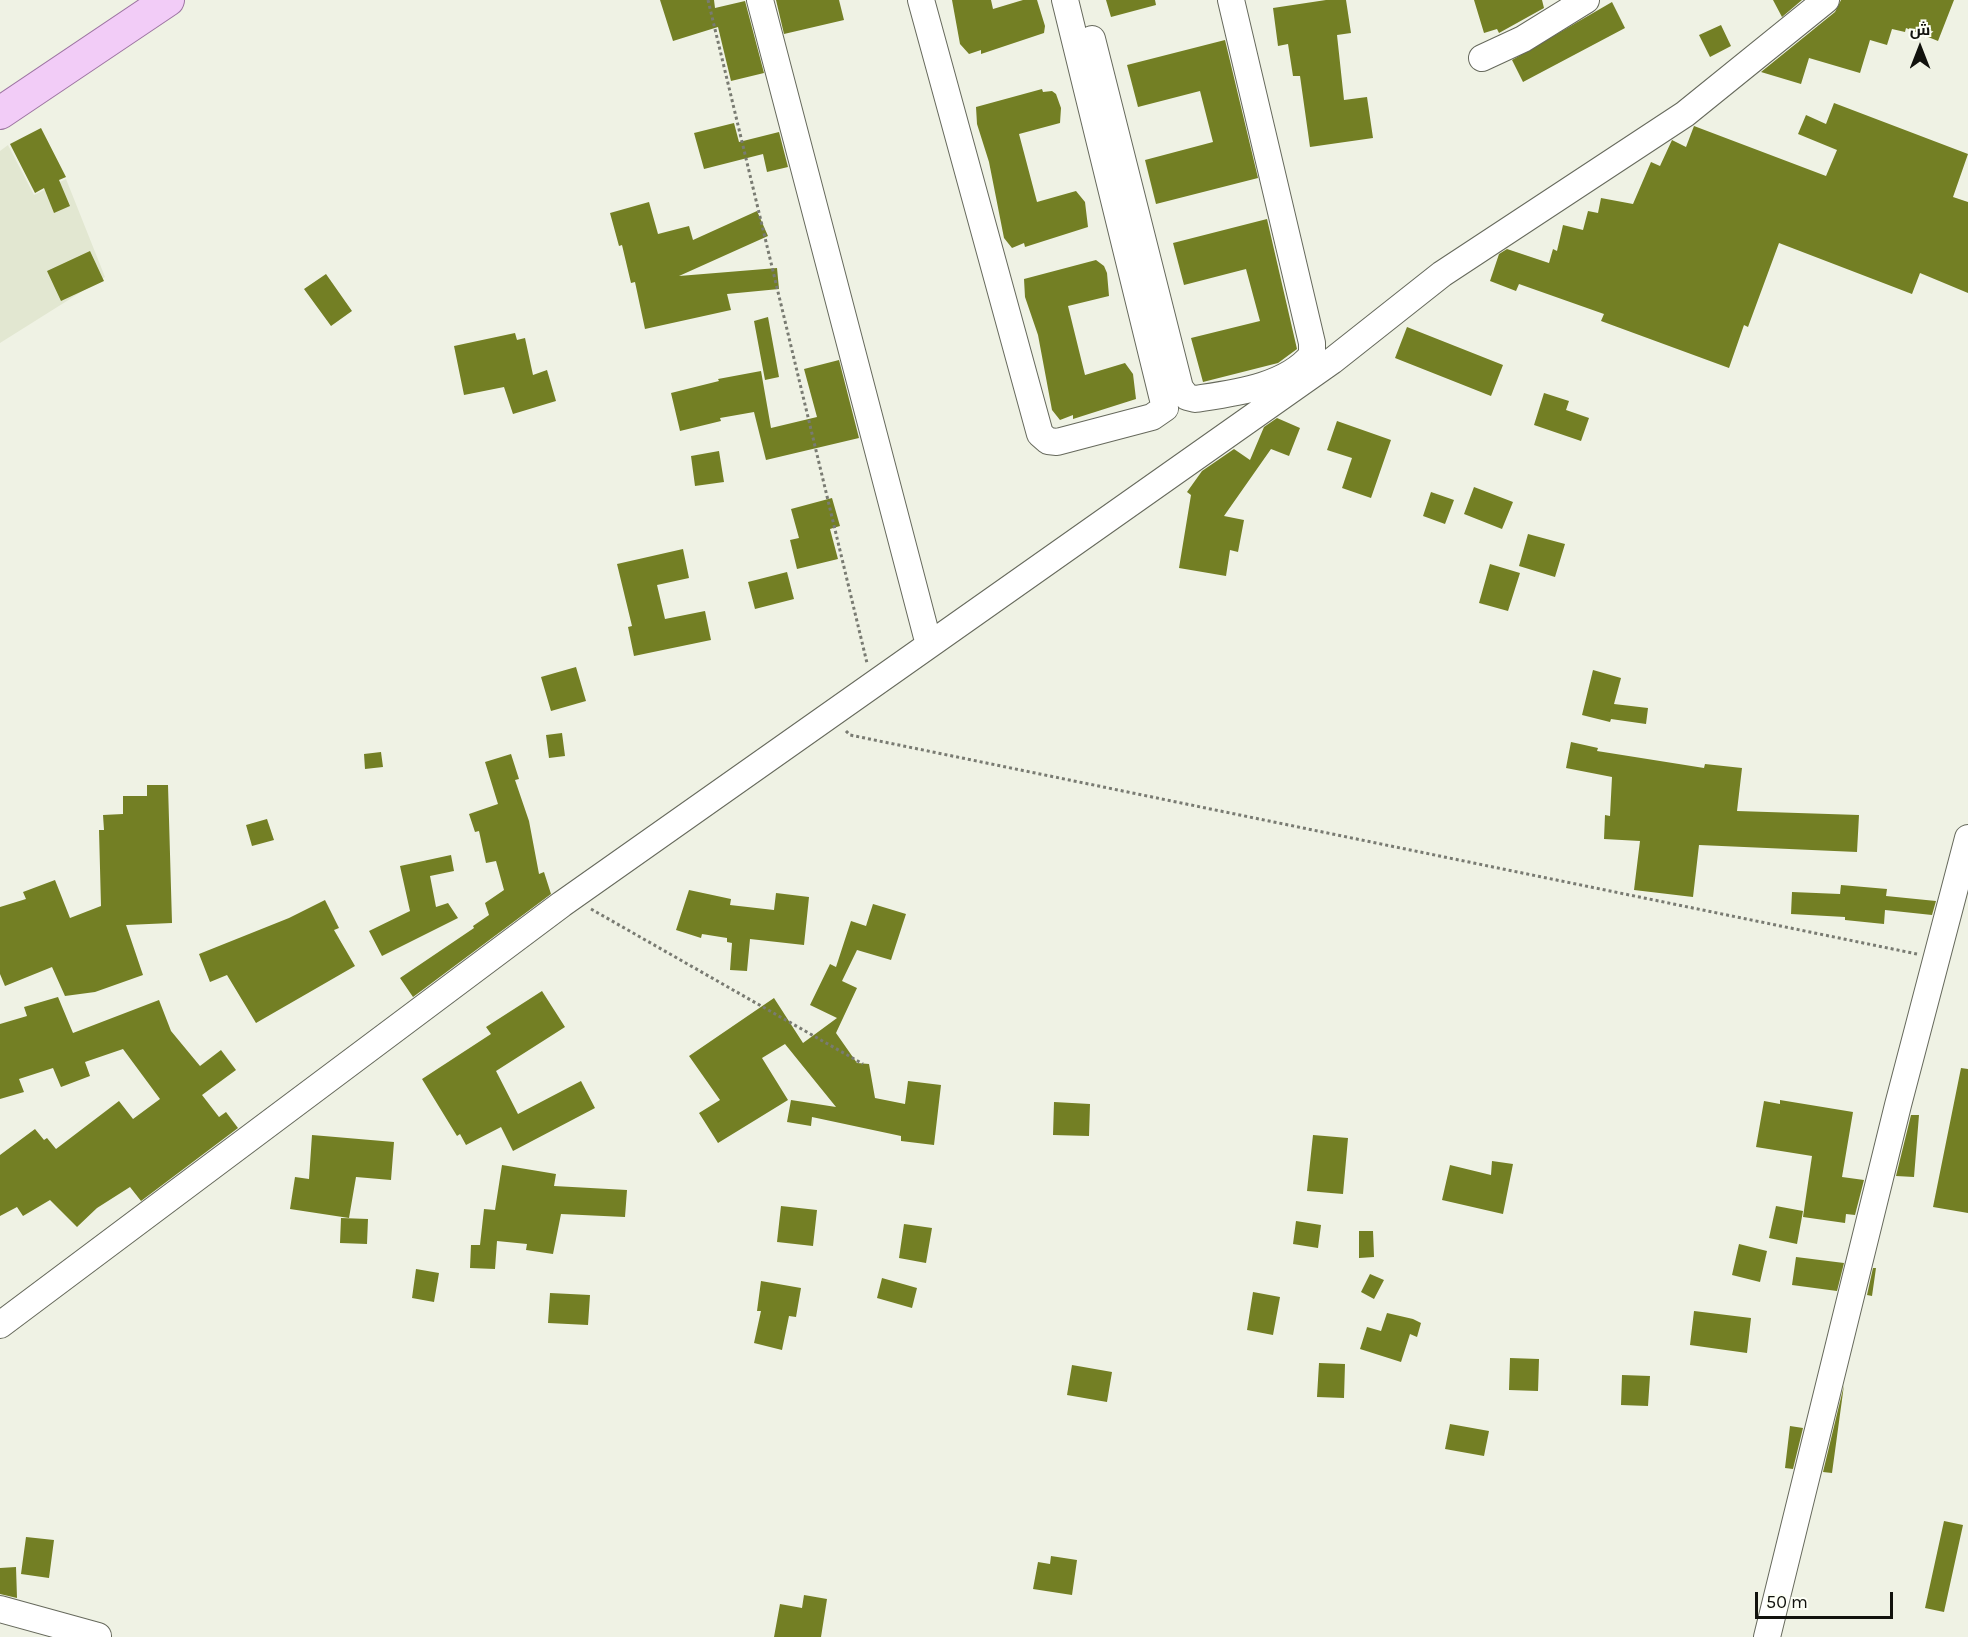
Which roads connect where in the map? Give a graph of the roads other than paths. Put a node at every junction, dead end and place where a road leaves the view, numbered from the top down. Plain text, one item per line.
1 (168, 0) edge
2 (760, 0) edge
3 (921, 0) edge
4 (1065, 0) edge
5 (1083, 0) edge
6 (1231, 0) edge
7 (1586, 0) edge
8 (1826, 0) edge
9 (1482, 58) dead end
10 (0, 113) edge
11 (929, 645) junction
12 (1968, 838) edge
13 (0, 1325) edge
14 (0, 1609) edge
15 (98, 1636) edge
16 (1767, 1637) edge

1 - 10 main road
2 - 11 street
3 - 4 street
5 - 6 street
7 - 9 street
8 - 11 street
11 - 13 street
12 - 16 street
14 - 15 street

